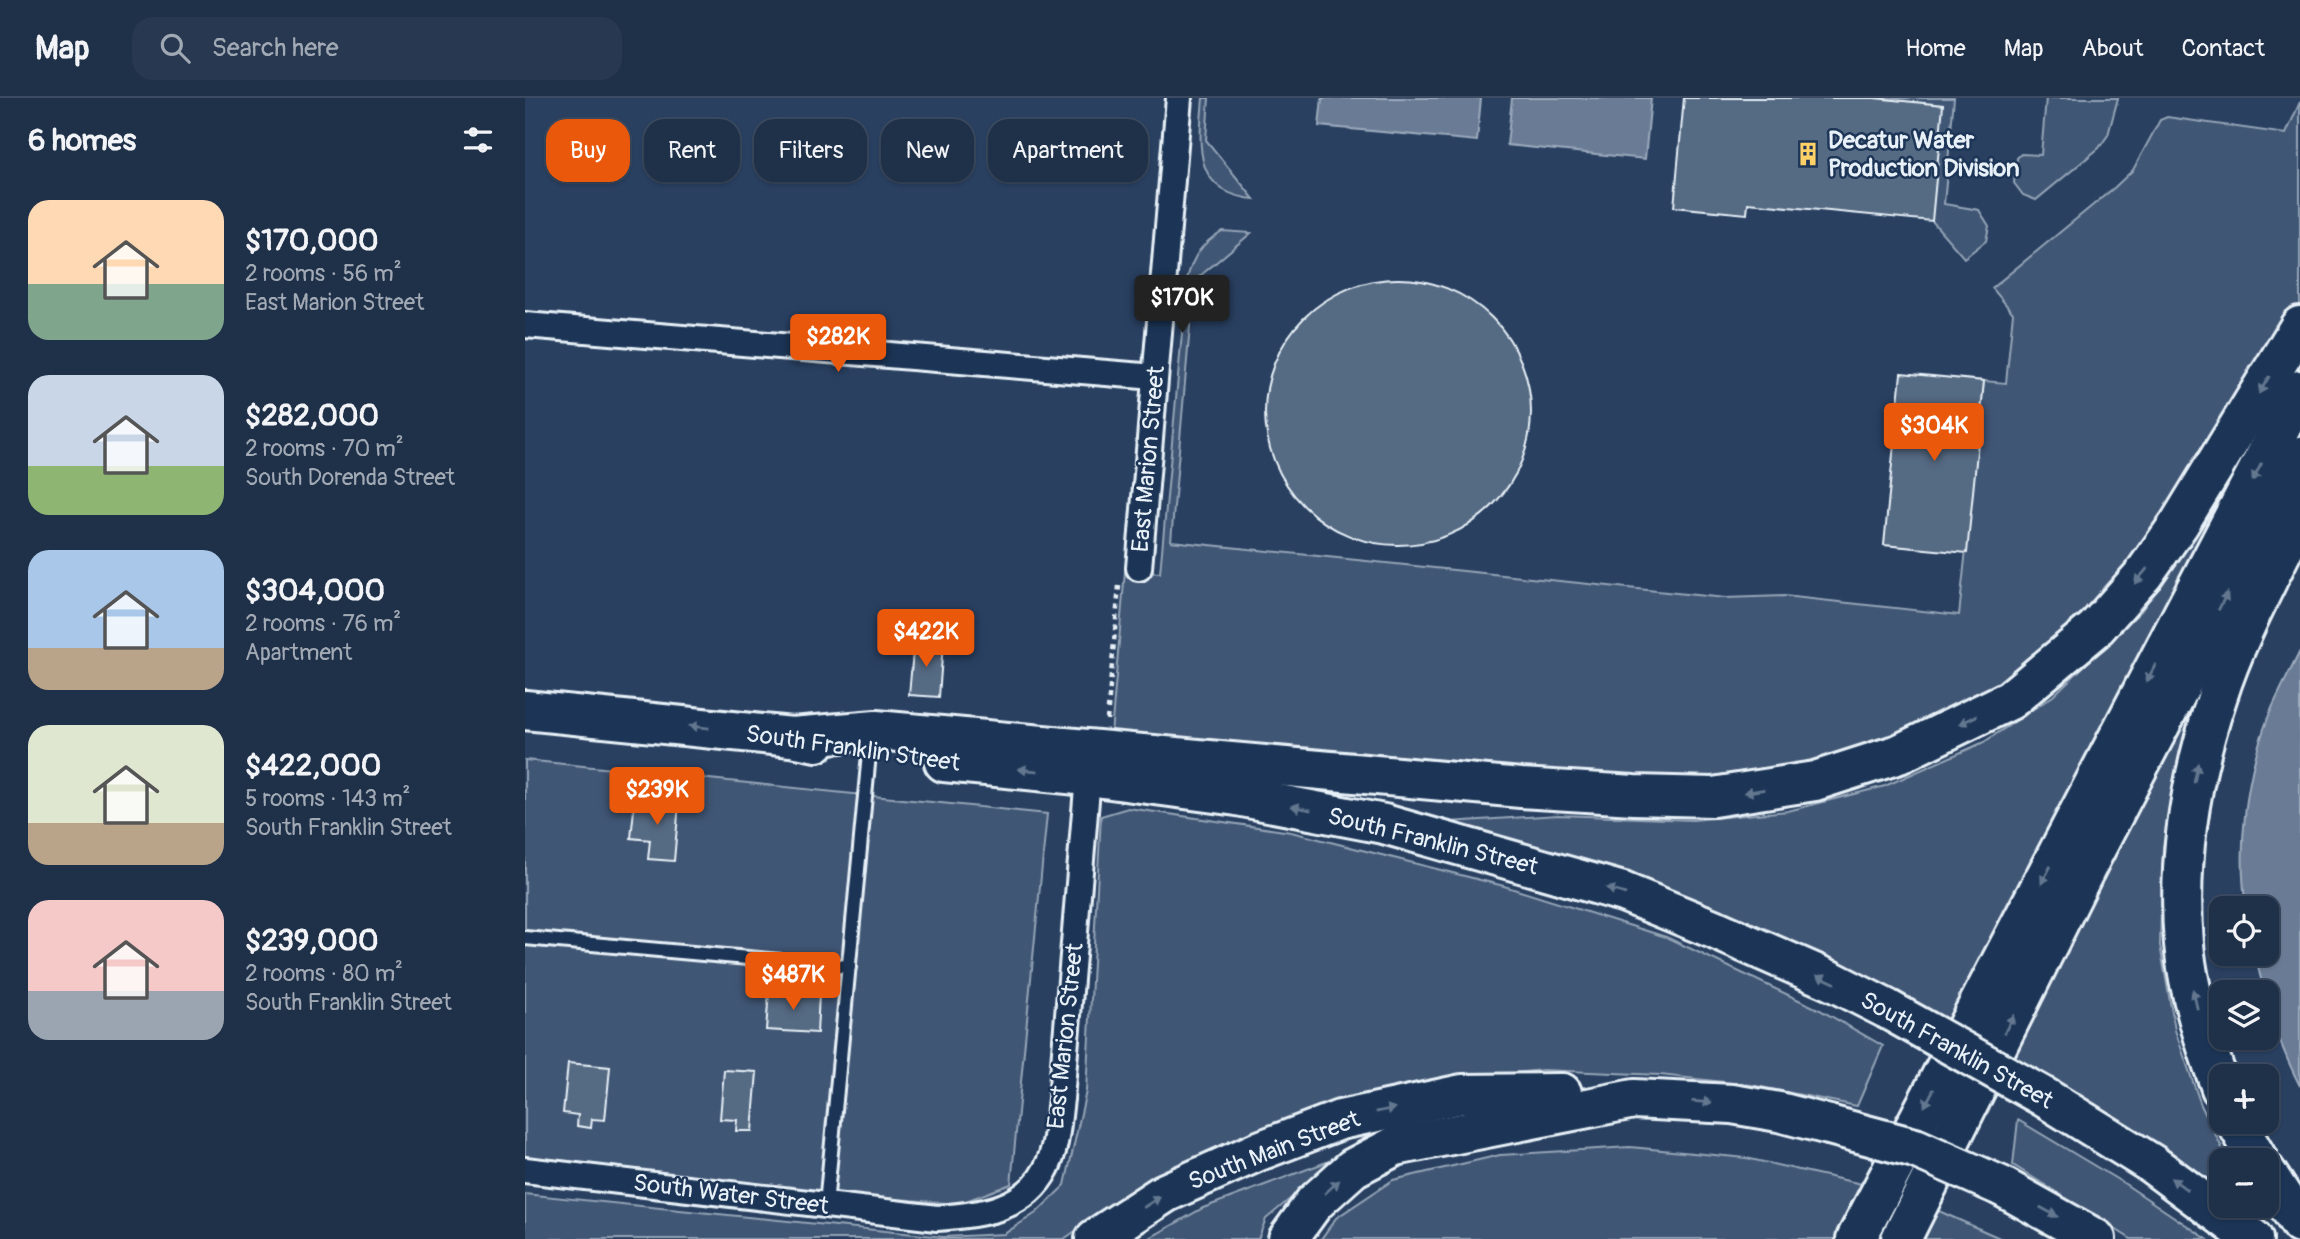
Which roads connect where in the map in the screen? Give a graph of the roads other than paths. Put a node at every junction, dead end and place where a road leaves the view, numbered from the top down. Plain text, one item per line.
1 (1179, 98) edge
2 (525, 325) edge
3 (2300, 326) edge
4 (1156, 377) junction
5 (2300, 390) edge
6 (2300, 456) edge
7 (2300, 514) edge
8 (1139, 568) dead end
9 (525, 710) edge
10 (792, 737) junction
11 (869, 754) junction
12 (1088, 776) junction
13 (525, 938) edge
14 (849, 967) junction
15 (2212, 1064) edge
16 (1634, 1099) junction
17 (525, 1170) edge
18 (2279, 1192) edge
19 (826, 1205) junction
20 (937, 1218) joint
21 (2300, 1224) edge
22 (1095, 1239) edge
23 (1289, 1239) edge
24 (1856, 1239) edge
25 (1901, 1239) edge
26 (2096, 1239) edge
27 (2253, 1239) edge

1 - 4 street, East Marion Street
2 - 4 street
3 -> 10 main road
4 - 8 street, East Marion Street
5 -> 24 main road
25 -> 6 main road
15 -> 7 main road
10 -> 9 main road, South Franklin Street
10 - 11 main road, South Franklin Street
12 -> 11 main road, South Franklin Street
11 - 14 lane
12 - 20 street, East Marion Street
27 -> 12 main road, South Franklin Street, bridge
13 - 14 lane
14 - 19 lane
22 -> 16 main road, South Main Street
23 -> 16 main road
16 -> 26 main road, bridge
17 - 19 street, South Water Street
18 - 21 main road
19 - 20 street, South Water Street

